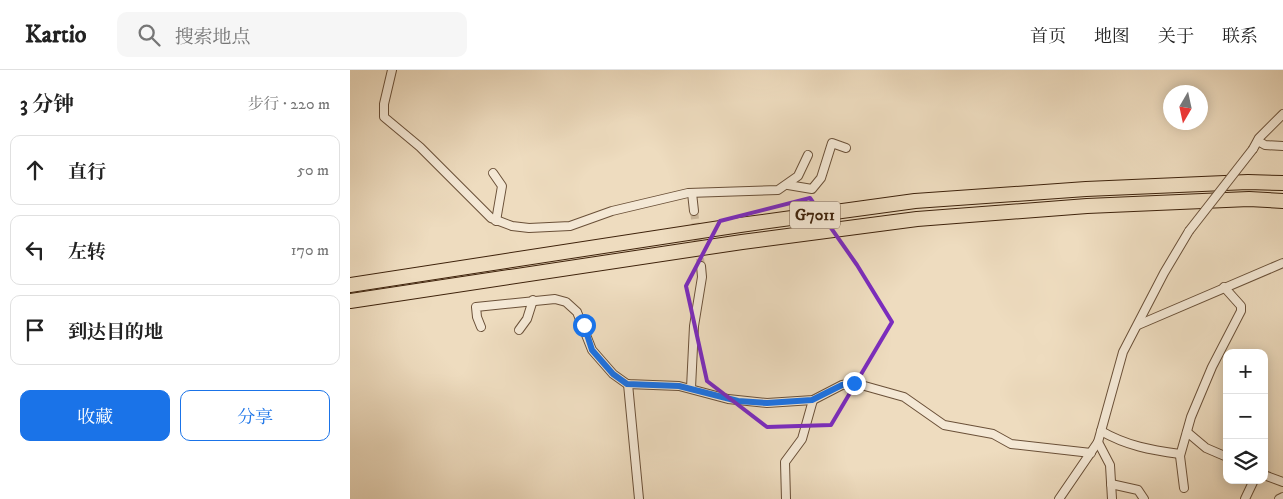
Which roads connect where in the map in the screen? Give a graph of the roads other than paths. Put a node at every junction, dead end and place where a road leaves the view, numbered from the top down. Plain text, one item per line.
1 (392, 70) edge
2 (1283, 114) edge
3 (1258, 141) junction
4 (1283, 146) edge
5 (846, 148) dead end
6 (808, 155) dead end
7 (801, 172) junction
8 (493, 174) dead end
9 (1283, 183) edge
10 (788, 185) junction
11 (800, 188) junction
12 (692, 193) junction
13 (1283, 201) edge
14 (694, 211) tunnel mouth
15 (496, 221) junction
16 (1283, 263) edge
17 (701, 266) tunnel mouth
18 (350, 285) edge
19 (1224, 288) junction
20 (533, 300) junction
21 (350, 301) edge
22 (1138, 325) junction
23 (481, 327) dead end
24 (519, 330) dead end
25 (628, 384) junction
26 (691, 388) junction
27 (812, 400) junction
28 (1101, 431) junction
29 (1187, 432) junction
30 (1098, 442) junction
31 (1091, 453) junction
32 (1180, 454) junction
33 (1223, 455) edge
34 (1268, 476) edge
35 (1283, 482) edge
36 (1112, 484) junction
37 (1252, 484) edge
38 (1184, 488) dead end
39 (1283, 497) edge
40 (639, 499) edge
41 (786, 499) edge
42 (1058, 499) edge
43 (1112, 499) edge
44 (1144, 499) edge
45 (1245, 499) edge
46 (1279, 499) edge

1 - 15 street
2 - 3 street
3 - 4 street
3 - 22 street, bridge
5 - 11 street
6 - 7 street
7 - 10 street
7 - 11 street
8 - 15 street
9 - 18 highway, G7011
10 - 11 street
10 - 12 street
12 - 14 street
12 - 15 street
13 - 21 highway, G7011
16 - 19 street
17 - 26 street
19 - 22 street
19 - 29 street
20 - 23 street
20 - 24 street
20 - 25 street
22 - 28 street
25 - 26 street
25 - 40 street
26 - 27 street
27 - 31 street
27 - 41 street
28 - 30 street
28 - 32 street
29 - 32 street
29 - 33 street
30 - 31 street
30 - 36 street
31 - 42 street
32 - 38 street
34 - 35 street
36 - 43 street
36 - 44 street
37 - 45 street
39 - 46 street

